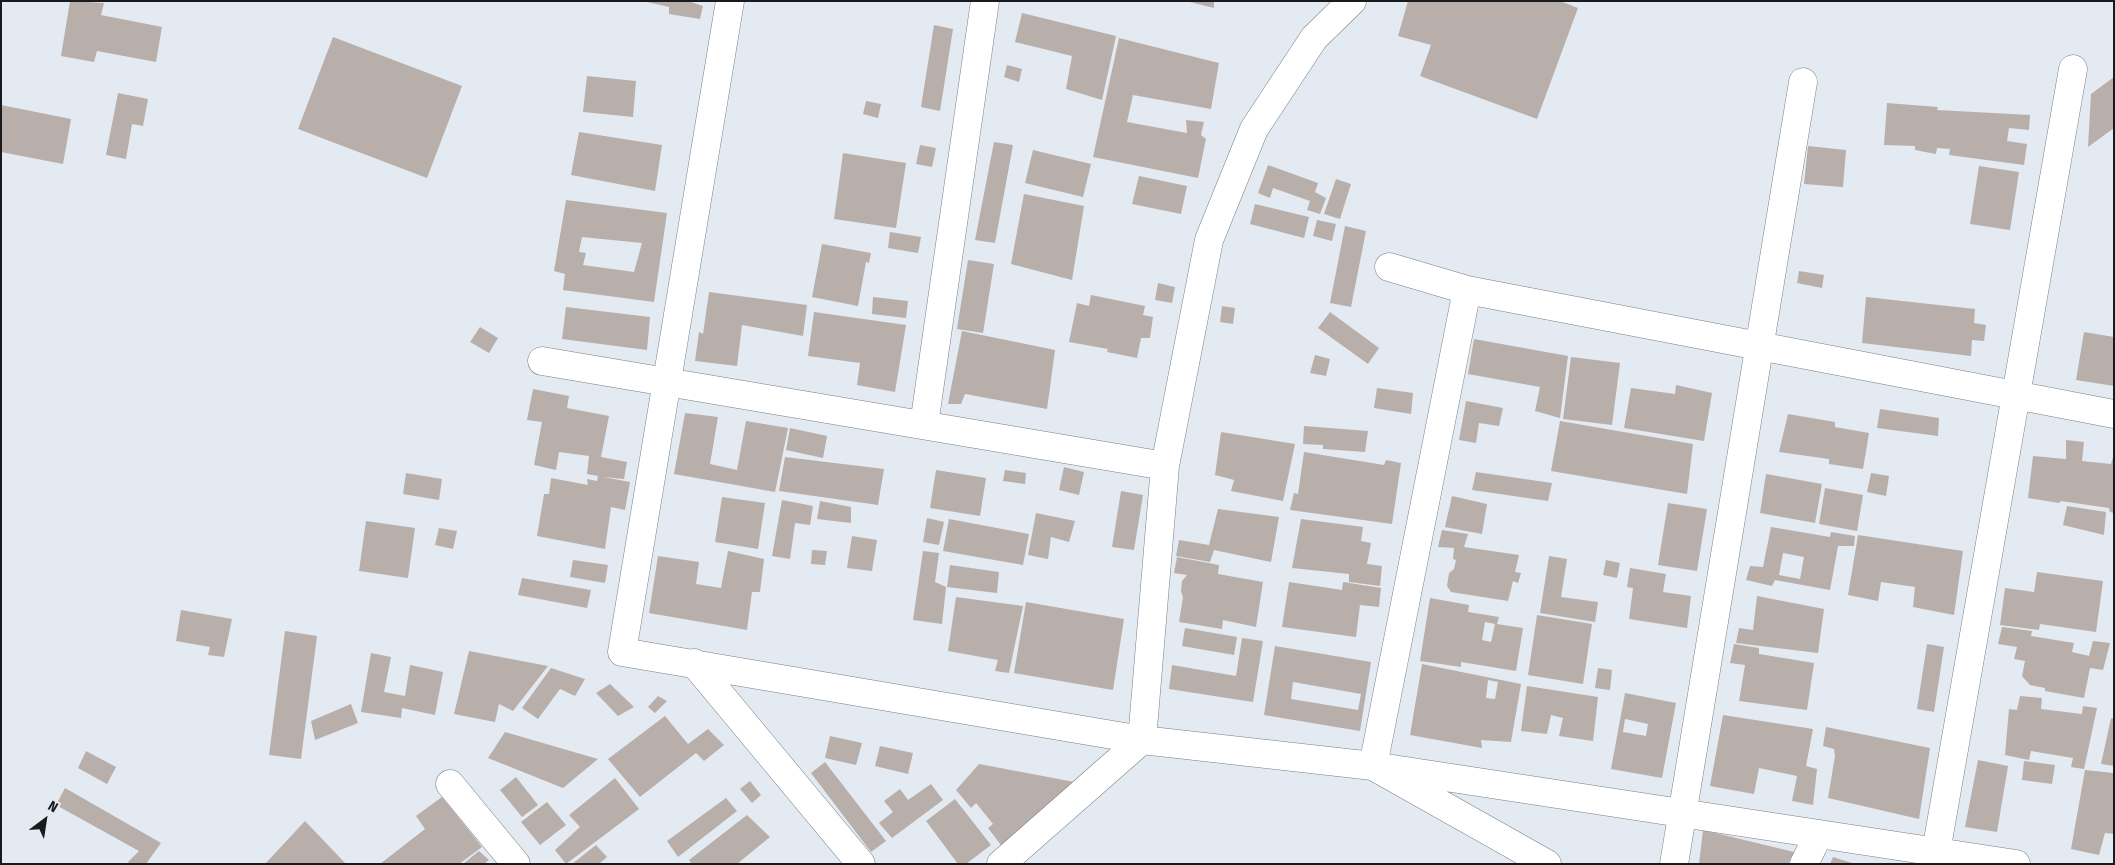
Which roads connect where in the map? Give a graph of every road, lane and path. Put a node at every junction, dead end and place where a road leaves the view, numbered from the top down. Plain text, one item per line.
1 (730, 1) edge
2 (985, 1) edge
3 (1352, 1) edge
4 (2073, 70) dead end
5 (1803, 82) dead end
6 (1389, 267) dead end
7 (1467, 290) junction
8 (1759, 346) junction
9 (542, 361) dead end
10 (667, 382) junction
11 (2016, 395) junction
12 (2114, 414) edge
13 (924, 425) junction
14 (1165, 466) junction
15 (694, 663) junction
16 (1142, 740) junction
17 (1373, 766) junction
18 (450, 784) dead end
19 (1682, 813) junction
20 (1819, 834) junction
21 (1936, 852) junction
22 (516, 864) edge
23 (861, 864) edge
24 (1001, 864) edge
25 (1547, 864) edge
26 (1674, 864) edge
27 (1804, 864) edge
28 (2016, 864) edge

1 - 10 street
2 - 13 street
3 - 14 street
4 - 11 street
5 - 8 street
6 - 7 street
7 - 8 street
7 - 17 street
8 - 11 street
8 - 19 street
9 - 10 street
10 - 13 street
10 - 15 street
11 - 12 street
11 - 21 street
13 - 14 street
14 - 16 street
15 - 16 street
15 - 23 street
16 - 17 street
16 - 24 street
17 - 19 street
17 - 25 street
18 - 22 street
19 - 20 street
19 - 26 street
20 - 21 street
20 - 27 street
21 - 28 street

